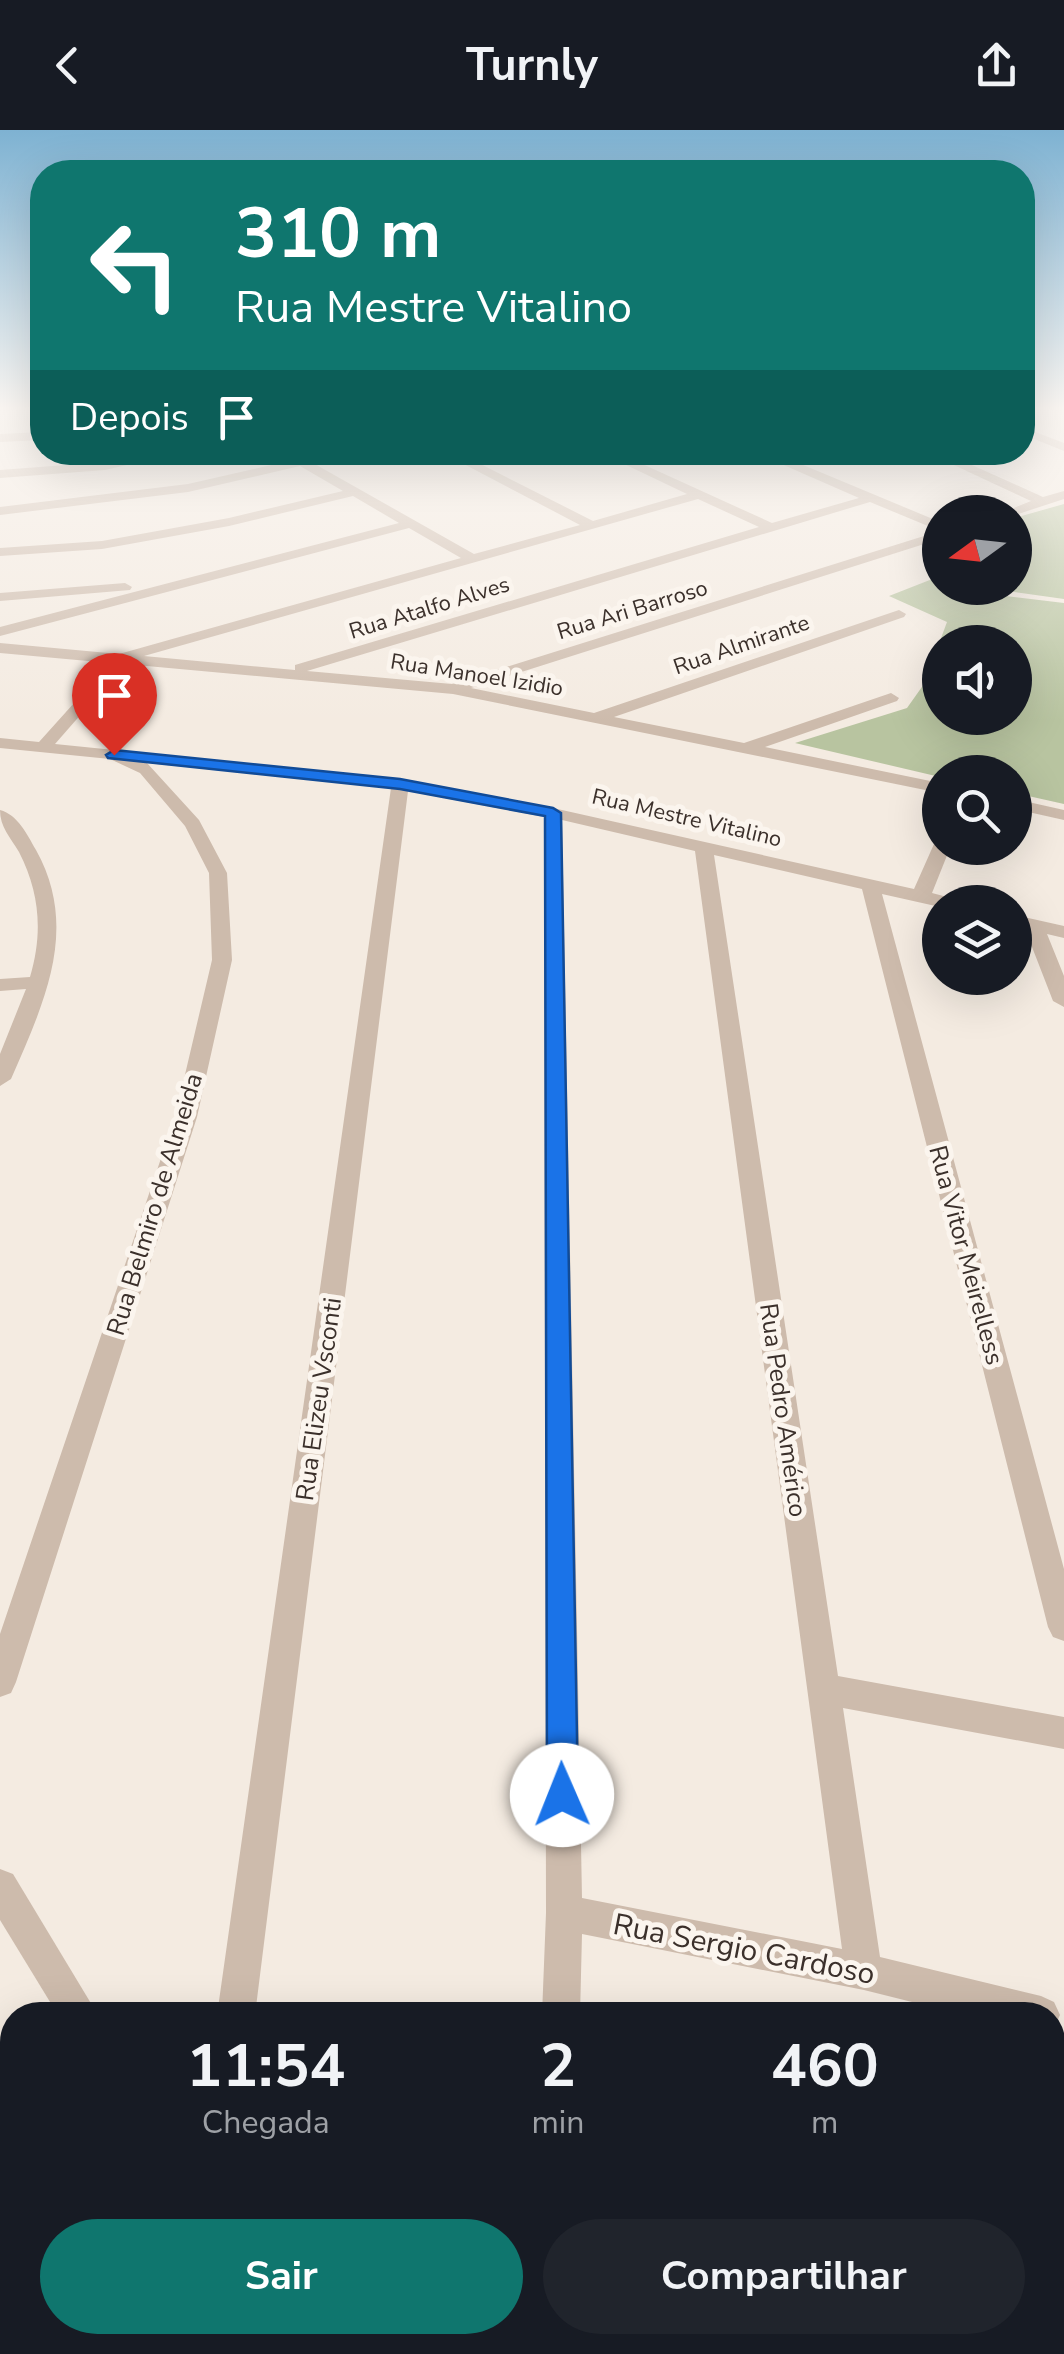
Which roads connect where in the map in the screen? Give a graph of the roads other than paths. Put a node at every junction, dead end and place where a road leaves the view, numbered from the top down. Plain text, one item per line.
1 (264, 514) edge
2 (392, 514) edge
3 (569, 514) edge
4 (631, 514) edge
5 (740, 514) edge
6 (818, 514) edge
7 (410, 524) junction
8 (591, 525) junction
9 (771, 528) junction
10 (922, 541) edge
11 (0, 552) edge
12 (470, 558) junction
13 (189, 582) junction
14 (0, 597) edge
15 (898, 614) dead end
16 (0, 632) edge
17 (0, 648) edge
18 (122, 658) junction
19 (287, 673) junction
20 (453, 689) junction
21 (891, 698) dead end
22 (598, 717) junction
23 (0, 742) edge
24 (44, 746) junction
25 (744, 749) junction
26 (114, 755) junction
27 (400, 784) junction
28 (922, 784) edge
29 (1032, 808) edge
30 (553, 813) junction
31 (0, 815) edge
32 (1064, 815) edge
33 (704, 848) junction
34 (934, 865) edge
35 (870, 884) junction
36 (921, 896) joint
37 (1032, 925) edge
38 (1064, 932) edge
39 (1032, 939) edge
40 (42, 982) junction
41 (0, 984) edge
42 (1064, 1001) edge
43 (0, 1079) edge
44 (1064, 1627) edge
45 (0, 1682) edge
46 (824, 1689) junction
47 (1064, 1733) edge
48 (0, 1887) edge
49 (564, 1913) junction
50 (864, 1972) junction
51 (71, 2002) edge
52 (238, 2002) edge
53 (561, 2002) edge
54 (987, 2002) edge

1 - 11 street
2 - 7 street
3 - 8 street
4 - 8 street
5 - 9 street
6 - 9 street, Rua Atalfo Alves
7 - 12 street
7 - 13 street
8 - 12 street
9 - 19 street, Rua Atalfo Alves
10 - 20 street, Rua Ari Barroso
12 - 18 street
13 - 14 street
13 - 16 street
15 - 22 street, Rua Almirante
17 - 18 street, Rua Manoel Izidio
18 - 19 street, Rua Manoel Izidio
18 - 24 street
19 - 20 street, Rua Manoel Izidio
20 - 22 street, Rua Manoel Izidio
21 - 25 street
22 - 25 street, Rua Manoel Izidio
23 - 24 street, Rua Mestre Vitalino
24 - 26 street, Rua Mestre Vitalino
25 - 28 street, Rua Manoel Izidio
26 - 27 street, Rua Mestre Vitalino
26 - 45 street, Rua Belmiro de Almeida
27 - 30 street, Rua Mestre Vitalino
27 - 52 street, Rua Elizeu Vsconti
29 - 32 street
30 - 33 street, Rua Mestre Vitalino
30 - 49 street
31 - 40 street
33 - 35 street, Rua Mestre Vitalino
33 - 46 street, Rua Pedro Américo
34 - 36 street
35 - 36 street, Rua Mestre Vitalino
35 - 44 street, Rua Vitor Meirelless
37 - 38 street
39 - 42 street
40 - 41 street
40 - 43 street
46 - 47 street
46 - 50 street, Rua Pedro Américo
48 - 51 street
49 - 50 street, Rua Sergio Cardoso
49 - 53 street
50 - 54 street, Rua Sergio Cardoso

